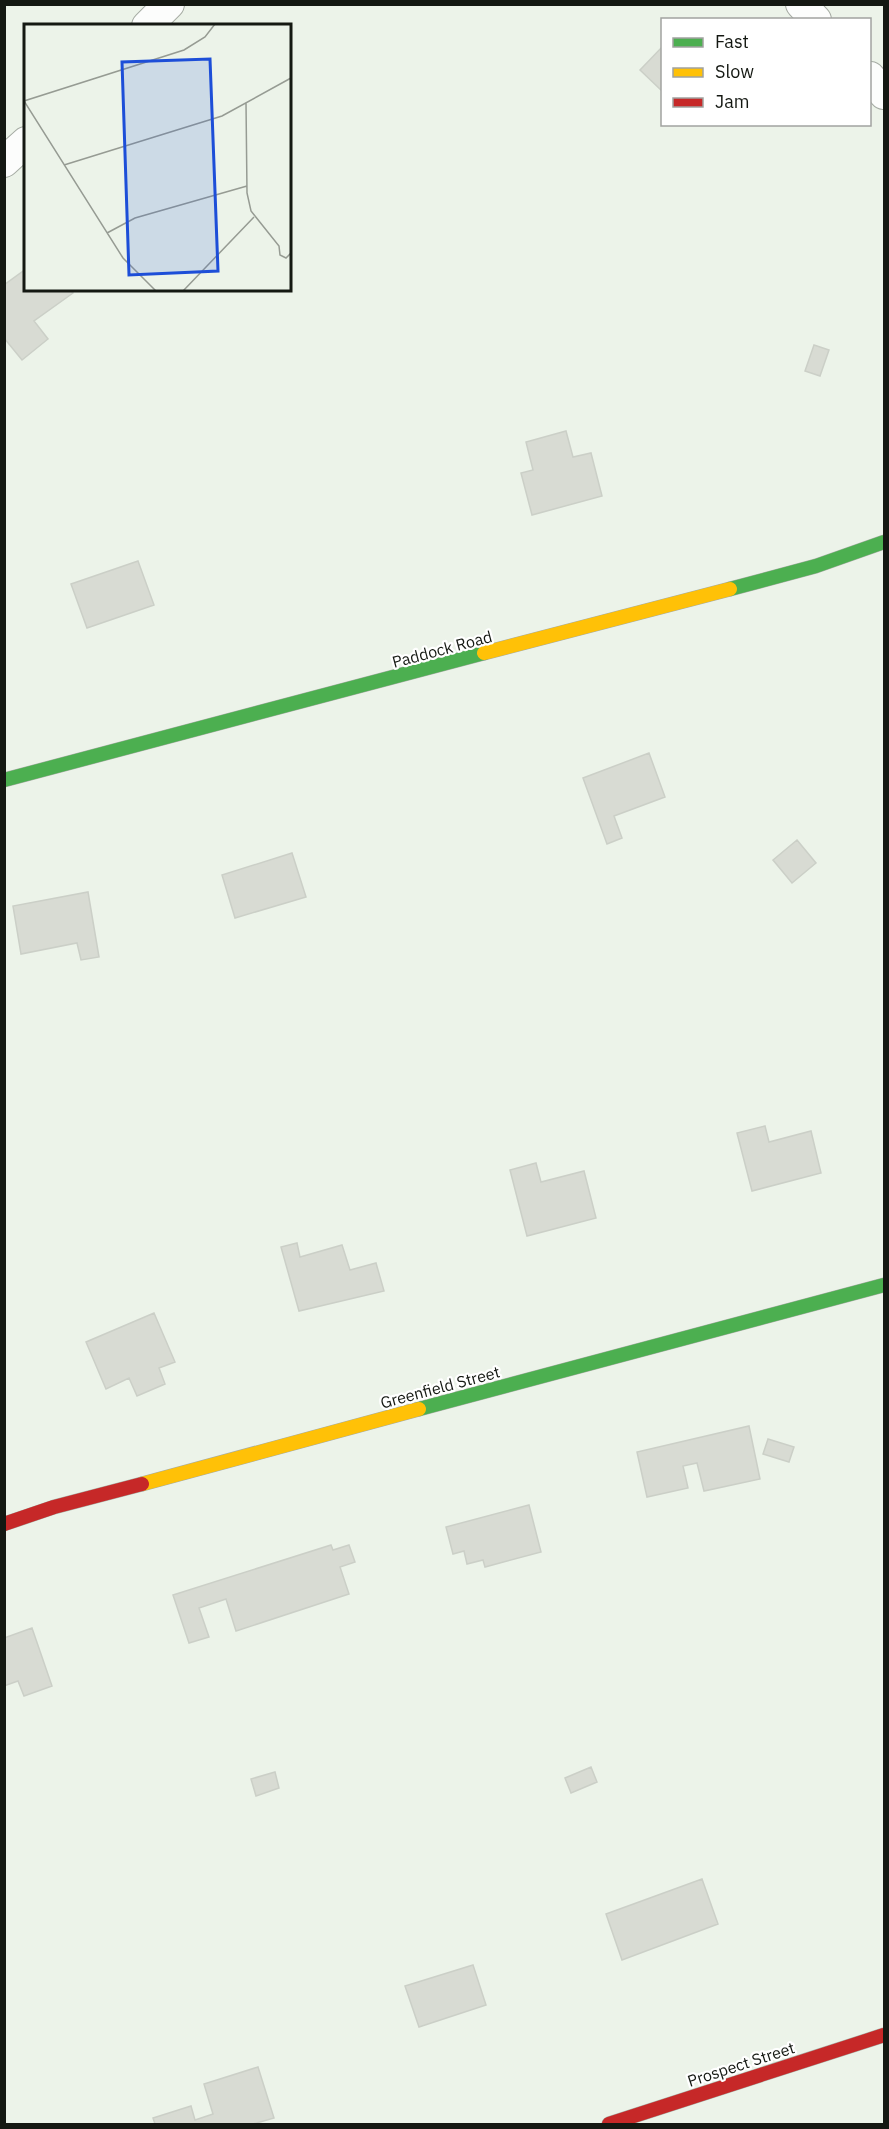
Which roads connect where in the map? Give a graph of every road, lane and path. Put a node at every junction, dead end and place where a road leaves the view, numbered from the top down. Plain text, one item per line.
1 (169, 4) edge
2 (801, 4) edge
3 (814, 18) edge
4 (149, 24) edge
5 (871, 78) edge
6 (885, 94) edge
7 (24, 144) edge
8 (4, 162) edge
9 (885, 542) edge
10 (4, 780) edge
11 (885, 1285) edge
12 (4, 1524) edge
13 (885, 2035) edge
14 (609, 2124) edge

1 - 4 street
2 - 3 street
5 - 6 street
7 - 8 street
9 - 10 street, Paddock Road
11 - 12 street, Greenfield Street
13 - 14 street, Prospect Street

